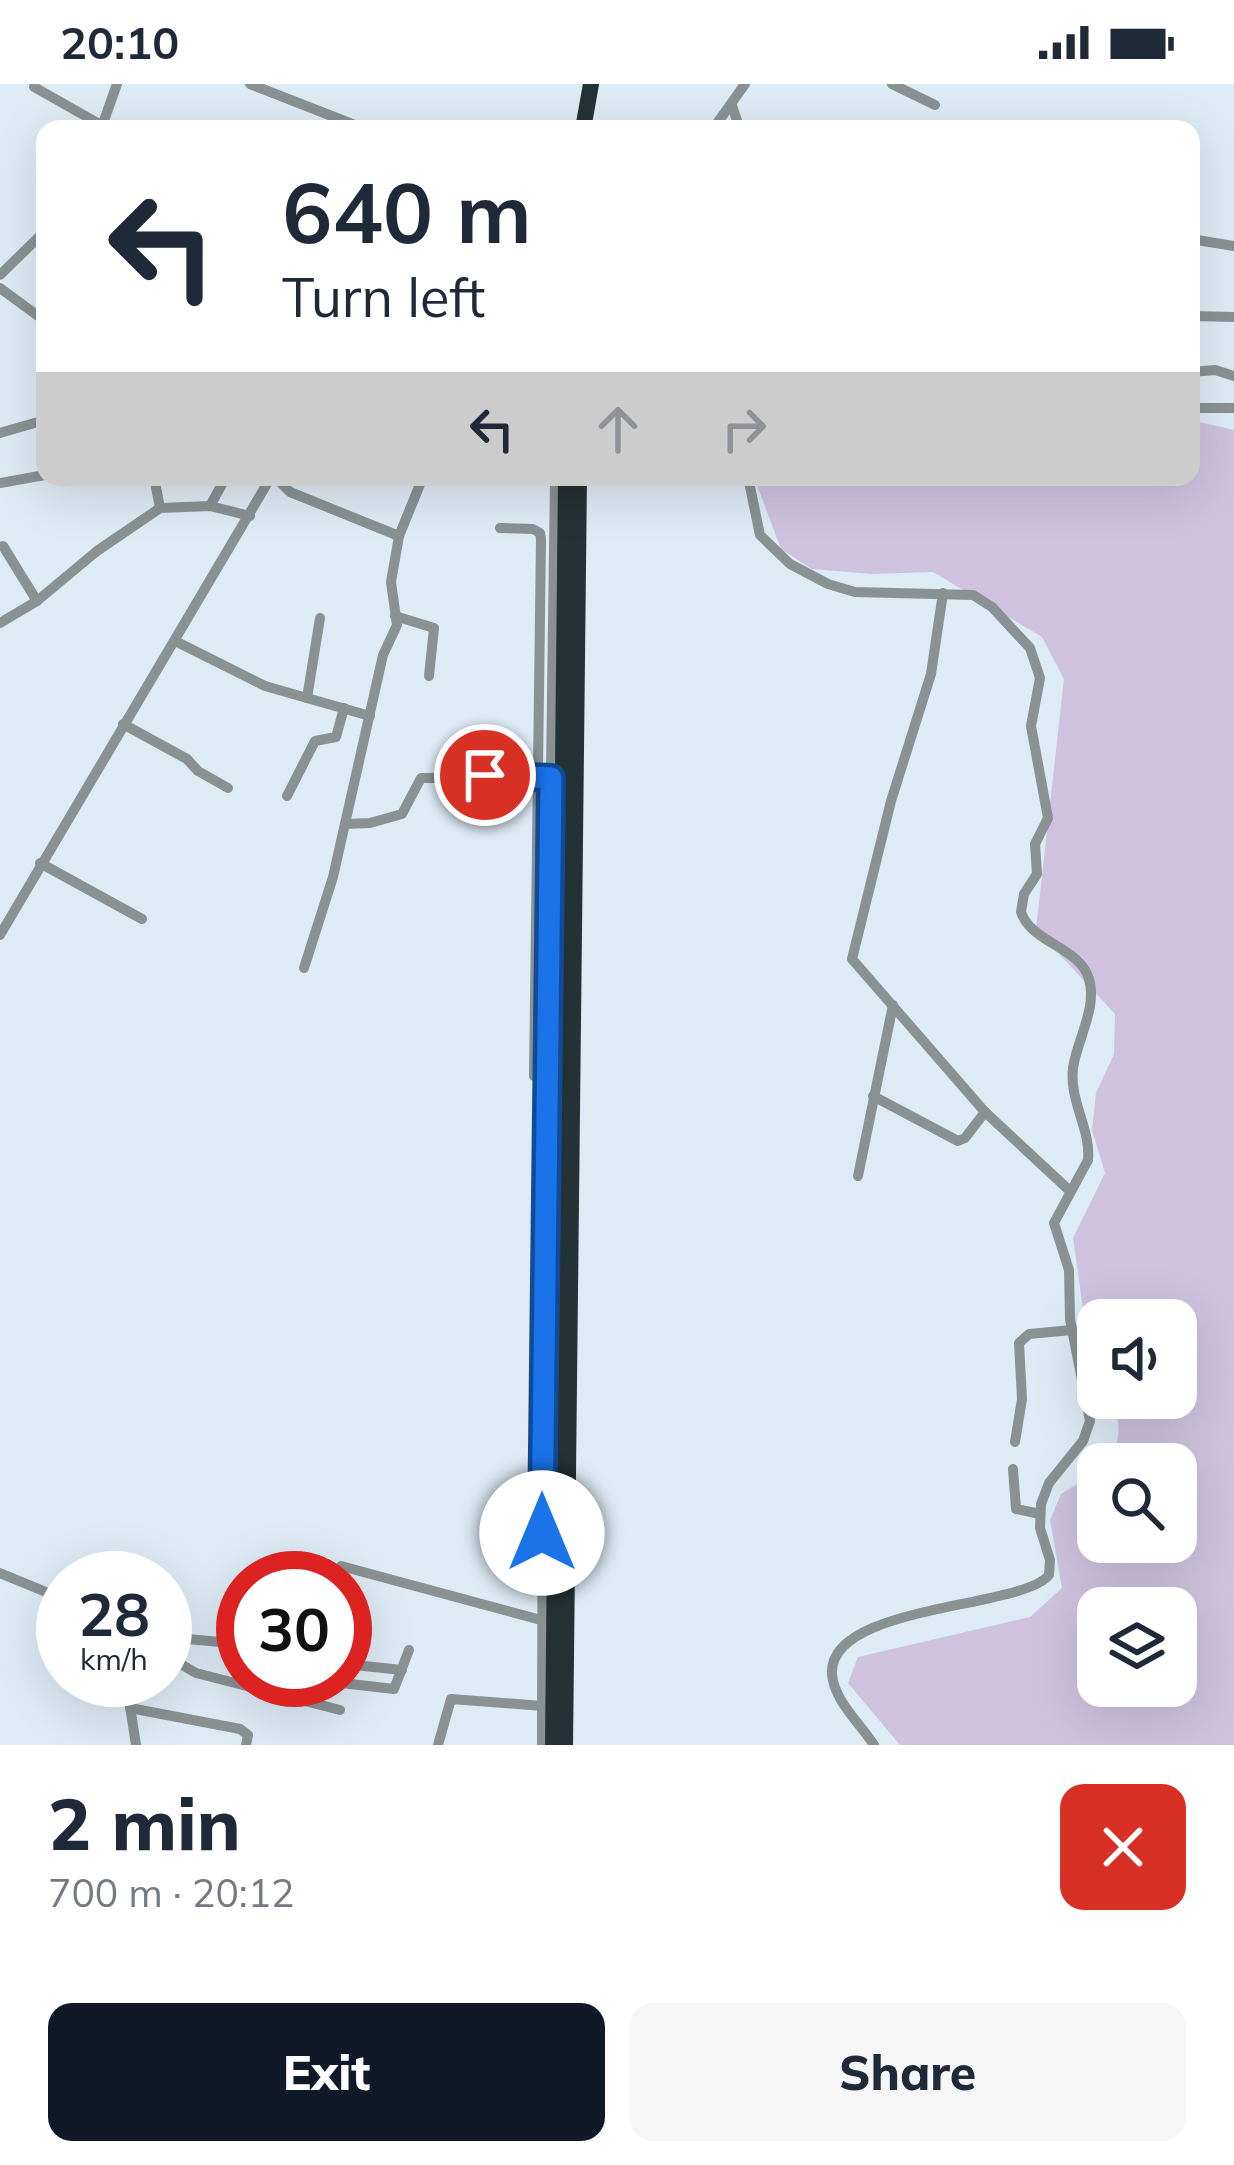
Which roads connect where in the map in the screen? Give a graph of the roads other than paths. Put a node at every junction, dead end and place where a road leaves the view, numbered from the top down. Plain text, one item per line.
1 (117, 84) edge
2 (250, 84) edge
3 (580, 84) edge
4 (591, 84) edge
5 (745, 84) edge
6 (892, 84) edge
7 (34, 88) dead end
8 (935, 105) dead end
9 (732, 106) junction
10 (90, 120) edge
11 (104, 120) edge
12 (342, 120) edge
13 (574, 120) edge
14 (585, 120) edge
15 (720, 120) edge
16 (737, 120) edge
17 (1200, 240) edge
18 (36, 241) edge
19 (1234, 246) edge
20 (0, 275) edge
21 (0, 288) edge
22 (36, 314) edge
23 (1200, 316) edge
24 (1234, 317) edge
25 (1200, 371) edge
26 (1234, 376) edge
27 (1200, 408) edge
28 (1234, 408) edge
29 (36, 423) edge
30 (0, 434) edge
31 (36, 477) edge
32 (0, 483) edge
33 (156, 486) edge
34 (221, 486) edge
35 (268, 486) edge
36 (283, 486) edge
37 (419, 486) edge
38 (555, 486) edge
39 (566, 486) edge
40 (579, 486) edge
41 (749, 486) edge
42 (210, 506) junction
43 (160, 508) junction
44 (250, 516) junction
45 (500, 528) dead end
46 (399, 536) junction
47 (3, 546) edge
48 (943, 593) junction
49 (37, 601) junction
50 (395, 616) junction
51 (320, 619) dead end
52 (0, 622) edge
53 (175, 641) junction
54 (429, 676) dead end
55 (307, 698) junction
56 (344, 708) junction
57 (370, 716) junction
58 (123, 724) junction
59 (544, 778) junction
60 (229, 788) dead end
61 (287, 796) dead end
62 (345, 824) junction
63 (40, 863) junction
64 (142, 919) dead end
65 (0, 935) edge
66 (304, 968) dead end
67 (893, 1005) junction
68 (534, 1076) dead end
69 (873, 1096) junction
70 (986, 1112) junction
71 (858, 1176) dead end
72 (1070, 1191) junction
73 (1072, 1330) junction
74 (1015, 1442) dead end
75 (1013, 1469) dead end
76 (1040, 1514) junction
77 (0, 1573) edge
78 (372, 1574) edge
79 (36, 1588) edge
80 (542, 1620) junction
81 (409, 1650) dead end
82 (372, 1667) edge
83 (192, 1670) edge
84 (402, 1670) junction
85 (372, 1687) edge
86 (543, 1706) junction
87 (130, 1708) joint
88 (340, 1710) dead end
89 (136, 1745) edge
90 (246, 1745) edge
91 (438, 1745) edge
92 (542, 1745) edge
93 (553, 1745) edge
94 (565, 1745) edge
95 (874, 1745) edge

1 - 11 street
2 - 12 street
3 - 13 highway
4 - 14 highway
5 - 9 street
6 - 8 street
7 - 10 street
9 - 15 street
9 - 16 street
17 - 19 street
18 - 20 street
21 - 22 street
23 - 24 street
25 - 26 street
27 - 28 street
29 - 30 street
31 - 32 street
33 - 43 street
34 - 42 street
35 - 44 street
36 - 46 street
37 - 46 street
38 - 59 street
39 - 93 highway
40 - 94 highway
41 - 48 street
42 - 43 street
42 - 44 street
43 - 49 street
44 - 53 street
45 - 59 street
46 - 50 street
47 - 49 street
48 - 67 street
48 - 72 street
49 - 52 street
50 - 54 street
50 - 57 street
51 - 55 street
53 - 55 street
53 - 58 street
55 - 56 street
56 - 57 street
56 - 61 street
57 - 62 street
58 - 60 street
58 - 63 street
59 - 62 street
59 - 68 street
59 - 80 street
62 - 66 street
63 - 64 street
63 - 65 street
67 - 69 street
67 - 70 street
69 - 70 street
69 - 71 street
70 - 72 street
72 - 73 street
73 - 74 street
73 - 76 street
75 - 76 street
76 - 95 street
77 - 79 street
78 - 80 street
80 - 86 street
81 - 84 street
82 - 84 street
83 - 88 street
84 - 85 street
86 - 91 street
86 - 92 street
87 - 89 street
87 - 90 street

